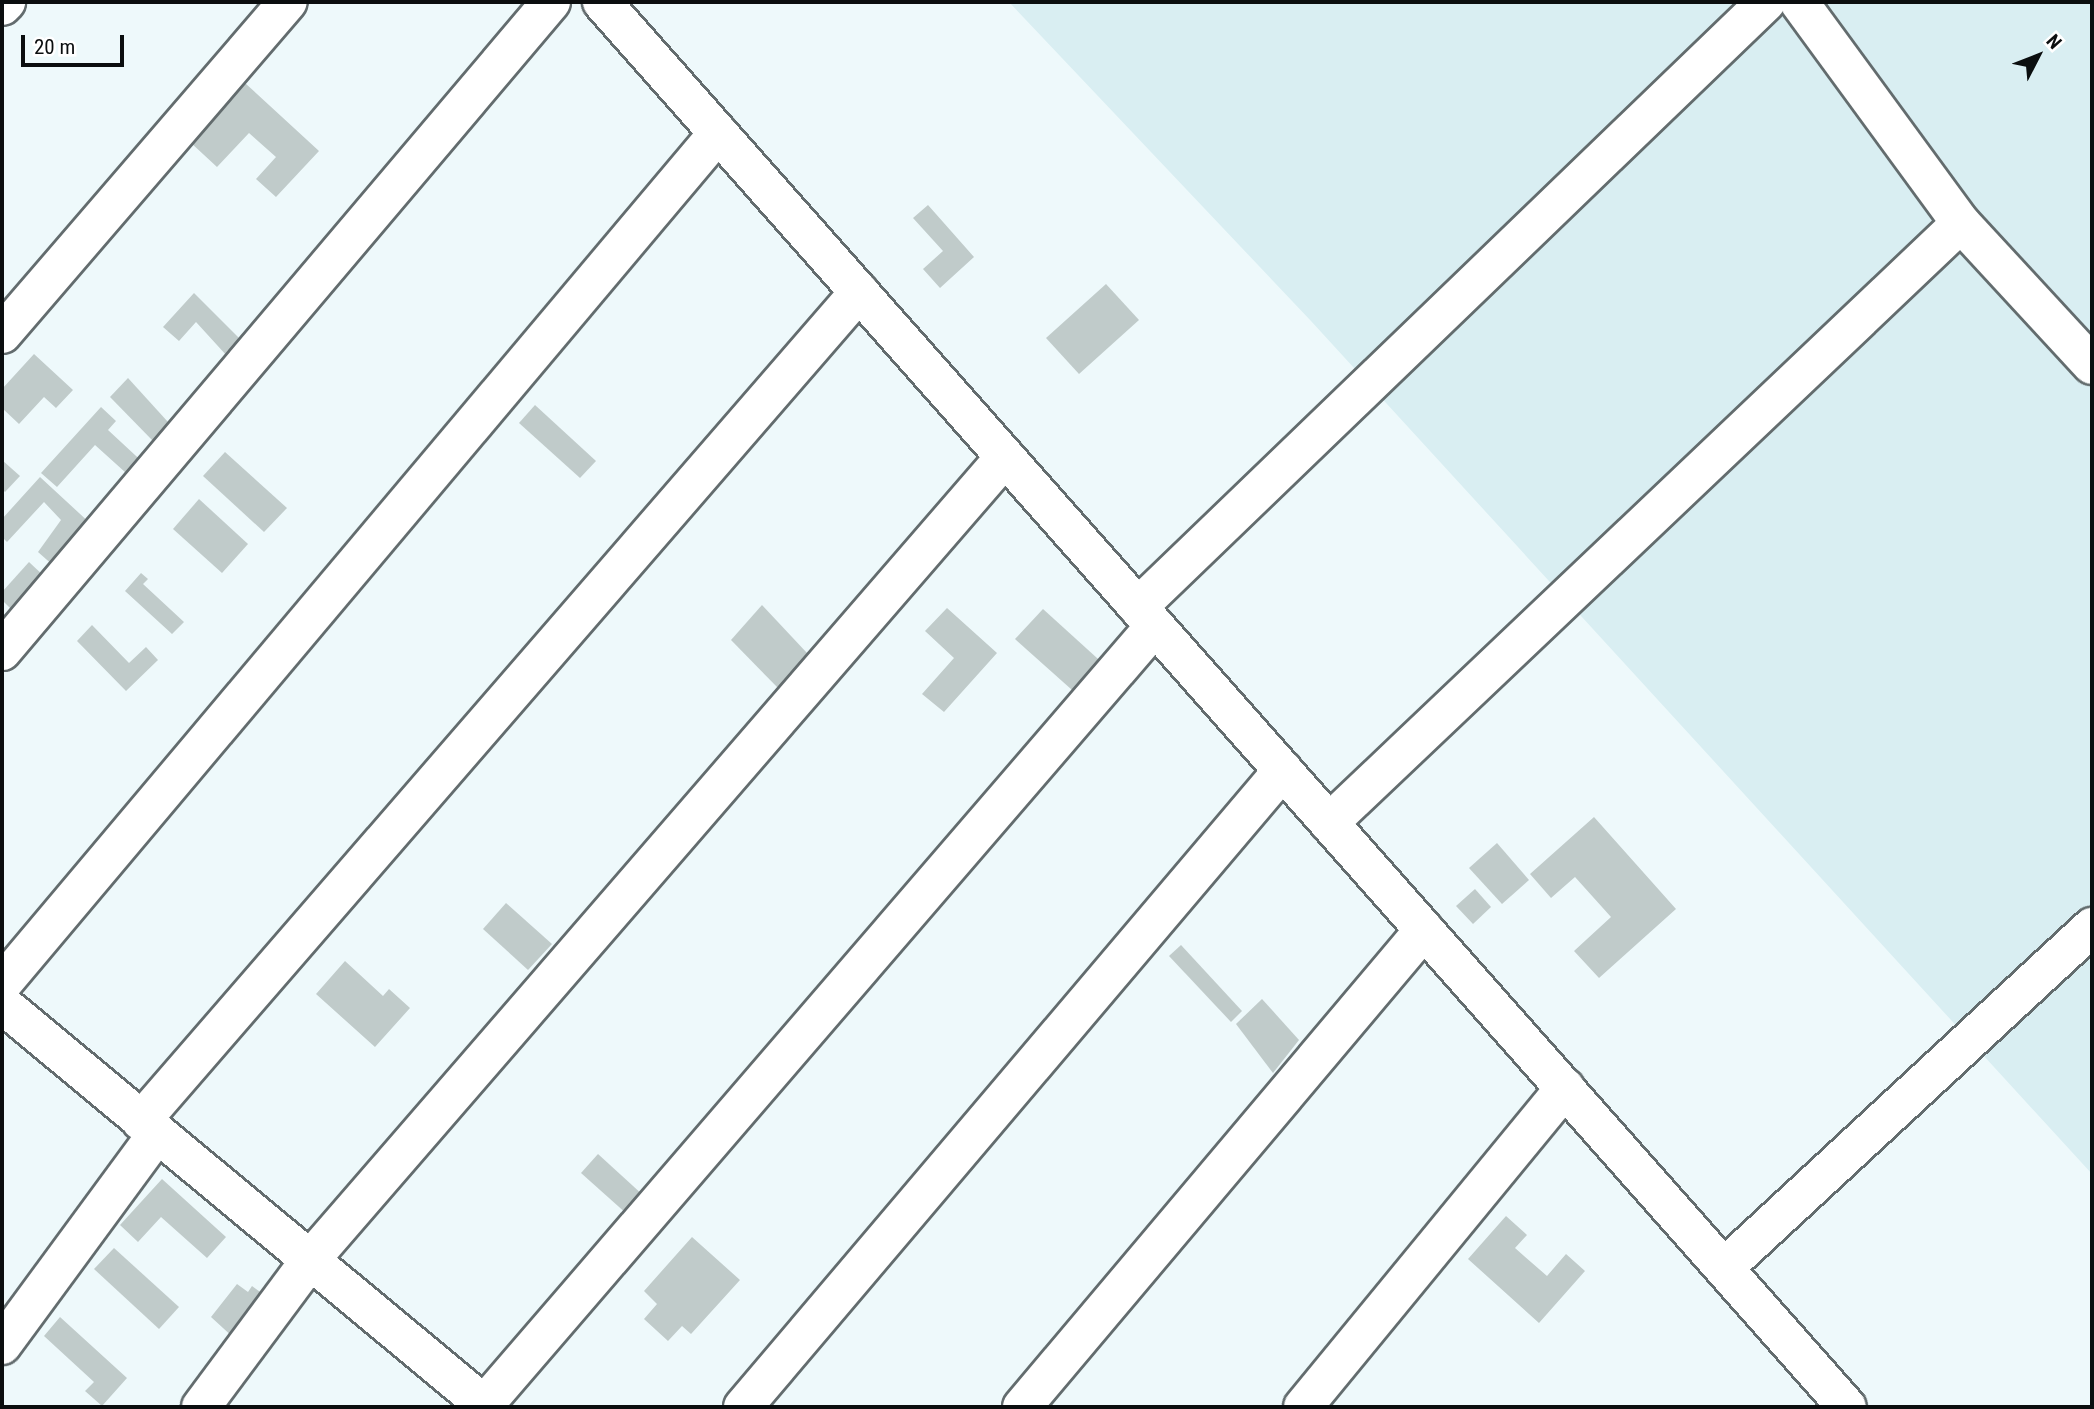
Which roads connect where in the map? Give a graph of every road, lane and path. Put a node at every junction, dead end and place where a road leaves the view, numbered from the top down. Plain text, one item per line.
1 (6, 2) edge
2 (288, 2) edge
3 (551, 2) edge
4 (602, 2) edge
5 (1766, 2) edge
6 (1799, 2) edge
7 (2, 6) edge
8 (718, 133) junction
9 (1961, 223) junction
10 (859, 292) junction
11 (2, 334) edge
12 (2092, 365) edge
13 (1005, 457) junction
14 (1146, 617) junction
15 (2, 650) edge
16 (1283, 771) junction
17 (1329, 823) junction
18 (2092, 927) edge
19 (1424, 930) junction
20 (2, 984) edge
21 (2, 1004) edge
22 (1565, 1088) junction
23 (149, 1128) junction
24 (310, 1260) junction
25 (1724, 1268) junction
26 (2, 1345) edge
27 (485, 1406) edge
28 (201, 1407) edge
29 (743, 1407) edge
30 (1022, 1407) edge
31 (1303, 1407) edge
32 (1847, 1407) edge

1 - 7 street
2 - 11 street
3 - 15 street
4 - 8 street
5 - 14 street
6 - 9 street
8 - 10 street
8 - 20 street
9 - 12 street
9 - 17 street
10 - 13 street
10 - 23 street
13 - 14 street
13 - 24 street
14 - 16 street
14 - 27 street
16 - 17 street
16 - 29 street
17 - 19 street
18 - 25 street
19 - 22 street
19 - 30 street
21 - 23 street
22 - 25 street
22 - 31 street
23 - 24 street
23 - 26 street
24 - 27 street
24 - 28 street
25 - 32 street

